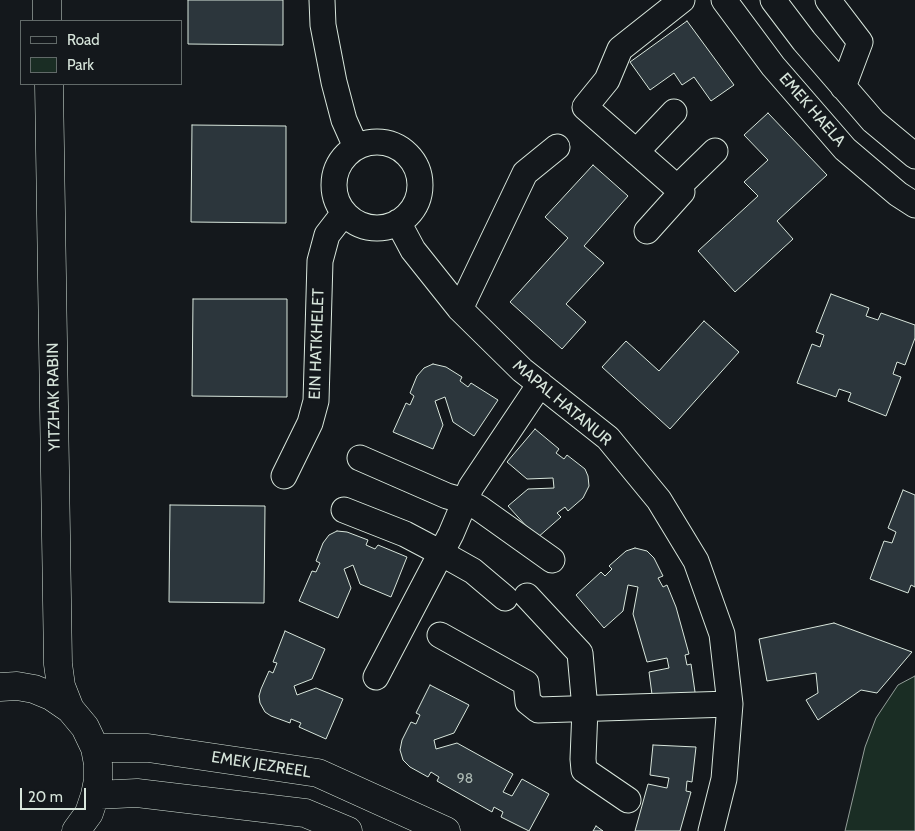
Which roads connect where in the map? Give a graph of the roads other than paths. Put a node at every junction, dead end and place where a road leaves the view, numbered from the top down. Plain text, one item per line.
1 (47, 0) edge
2 (322, 0) edge
3 (682, 0) edge
4 (724, 0) edge
5 (773, 0) edge
6 (828, 0) edge
7 (48, 20) edge
8 (48, 85) edge
9 (843, 87) junction
10 (674, 112) dead end
11 (356, 147) junction
12 (557, 147) dead end
13 (715, 151) dead end
14 (636, 152) junction
15 (915, 156) edge
16 (677, 188) junction
17 (915, 205) edge
18 (344, 213) junction
19 (398, 222) junction
20 (647, 231) dead end
21 (460, 309) junction
22 (540, 384) junction
23 (360, 458) dead end
24 (284, 476) dead end
25 (465, 501) junction
26 (344, 510) dead end
27 (441, 553) junction
28 (552, 560) dead end
29 (440, 635) dead end
30 (376, 677) dead end
31 (0, 687) edge
32 (730, 704) junction
33 (70, 709) junction
34 (585, 709) junction
35 (94, 748) junction
36 (95, 795) junction
37 (628, 800) dead end
38 (76, 831) edge
39 (348, 831) edge
40 (446, 831) edge
41 (711, 831) edge

1 - 7 main road
2 - 11 street
3 - 14 street
4 - 17 street, EMEK HAELA
5 - 9 street
6 - 9 street
8 - 33 main road, YITZHAK RABIN
9 - 15 street
10 - 14 street
11 - 18 street
11 - 19 street
12 - 21 street
13 - 16 street
14 - 16 street
16 - 20 street
18 - 19 street
18 - 24 street, EIN HATKHELET
19 - 21 street, MAPAL HATANUR
21 - 22 street, MAPAL HATANUR
22 - 25 street
22 - 32 street, MAPAL HATANUR
23 - 25 street
25 - 27 street
25 - 28 street
26 - 27 street
27 - 30 street
27 - 34 street
29 - 34 street
31 - 33 main road
32 - 34 street
32 - 41 street, MAPAL HATANUR
33 - 35 main road
34 - 37 street
35 - 36 main road
35 - 40 main road, EMEK JEZREEL
36 - 38 main road
36 - 39 main road

